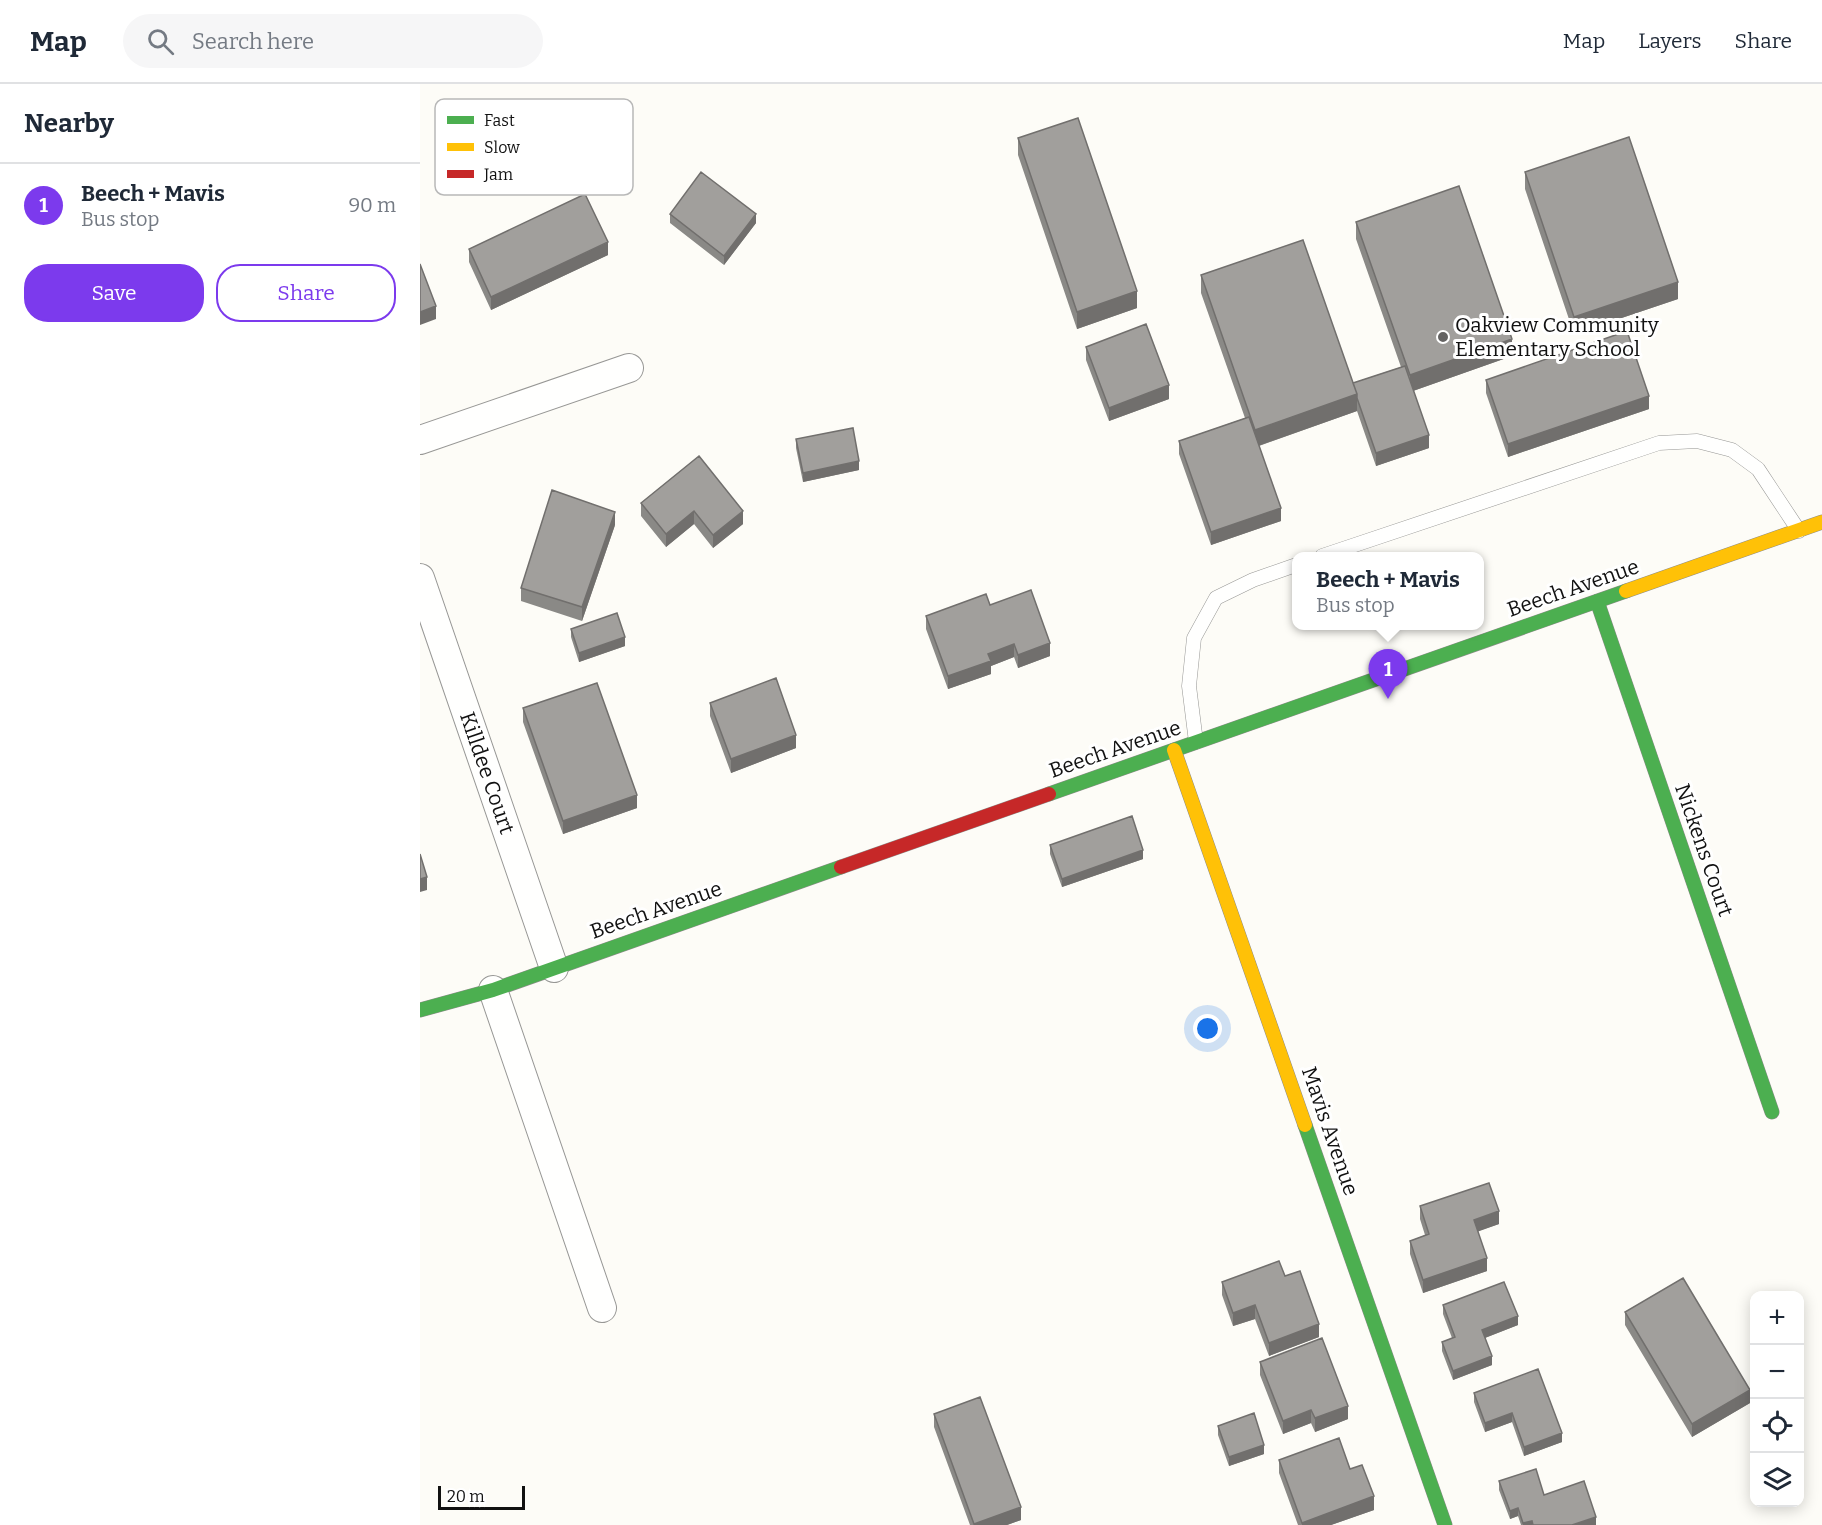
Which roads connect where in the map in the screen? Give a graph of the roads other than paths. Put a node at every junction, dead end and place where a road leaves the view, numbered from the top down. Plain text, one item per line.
1 (629, 368) dead end
2 (420, 440) edge
3 (1822, 522) edge
4 (1799, 531) junction
5 (1334, 552) edge
6 (1292, 566) edge
7 (420, 578) edge
8 (1597, 602) junction
9 (1196, 742) junction
10 (1174, 750) junction
11 (554, 968) junction
12 (493, 990) junction
13 (420, 1010) edge
14 (1772, 1113) dead end
15 (602, 1308) dead end
16 (1445, 1525) edge

1 - 2 street
3 - 4 street, Beech Avenue
4 - 5 lane
4 - 8 street, Beech Avenue
6 - 9 lane
7 - 11 street, Killdee Court
8 - 9 street, Beech Avenue
8 - 14 street, Nickens Court
9 - 10 street, Beech Avenue
10 - 11 street, Beech Avenue
10 - 16 street, Mavis Avenue
11 - 12 street, Beech Avenue
12 - 13 street, Beech Avenue
12 - 15 street

